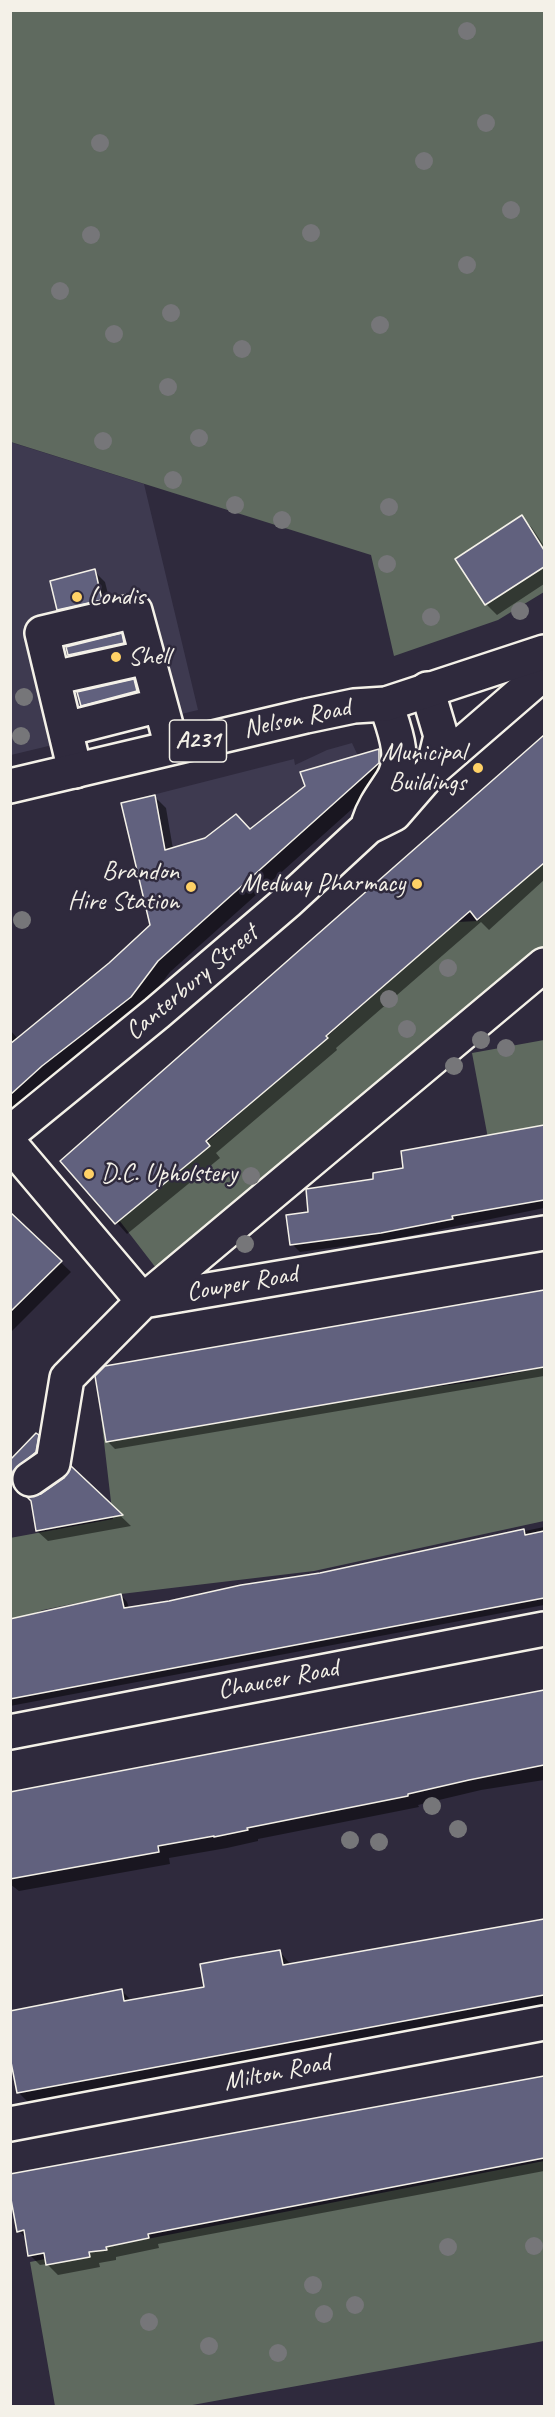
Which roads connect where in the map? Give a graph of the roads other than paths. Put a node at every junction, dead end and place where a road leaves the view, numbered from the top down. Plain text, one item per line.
1 (544, 651) edge
2 (147, 657) junction
3 (544, 673) edge
4 (53, 678) junction
5 (427, 689) junction
6 (387, 704) junction
7 (159, 705) junction
8 (66, 729) junction
9 (172, 747) junction
10 (433, 769) junction
11 (75, 771) junction
12 (10, 786) edge
13 (368, 827) junction
14 (544, 965) edge
15 (10, 1133) edge
16 (10, 1144) edge
17 (544, 1233) edge
18 (143, 1301) junction
19 (30, 1479) dead end
20 (544, 1629) edge
21 (10, 1732) edge
22 (544, 2023) edge
23 (10, 2124) edge

1 - 5 street, Nelson Road / A231
2 - 4 street
2 - 4 street
2 - 7 street
3 - 10 street, Canterbury Street
4 - 8 street
5 - 6 street, Nelson Road / A231
5 - 10 street, Canterbury Street
6 - 9 street, Nelson Road / A231
6 - 13 street, Canterbury Street
7 - 8 street
7 - 9 street
8 - 11 street
9 - 11 street, Nelson Road / A231
10 - 13 street, Canterbury Street
11 - 12 street, Nelson Road / A231
13 - 15 street, Canterbury Street
14 - 18 street
16 - 18 street
17 - 18 street, Cowper Road
18 - 19 street
20 - 21 street, Chaucer Road
22 - 23 street, Milton Road

